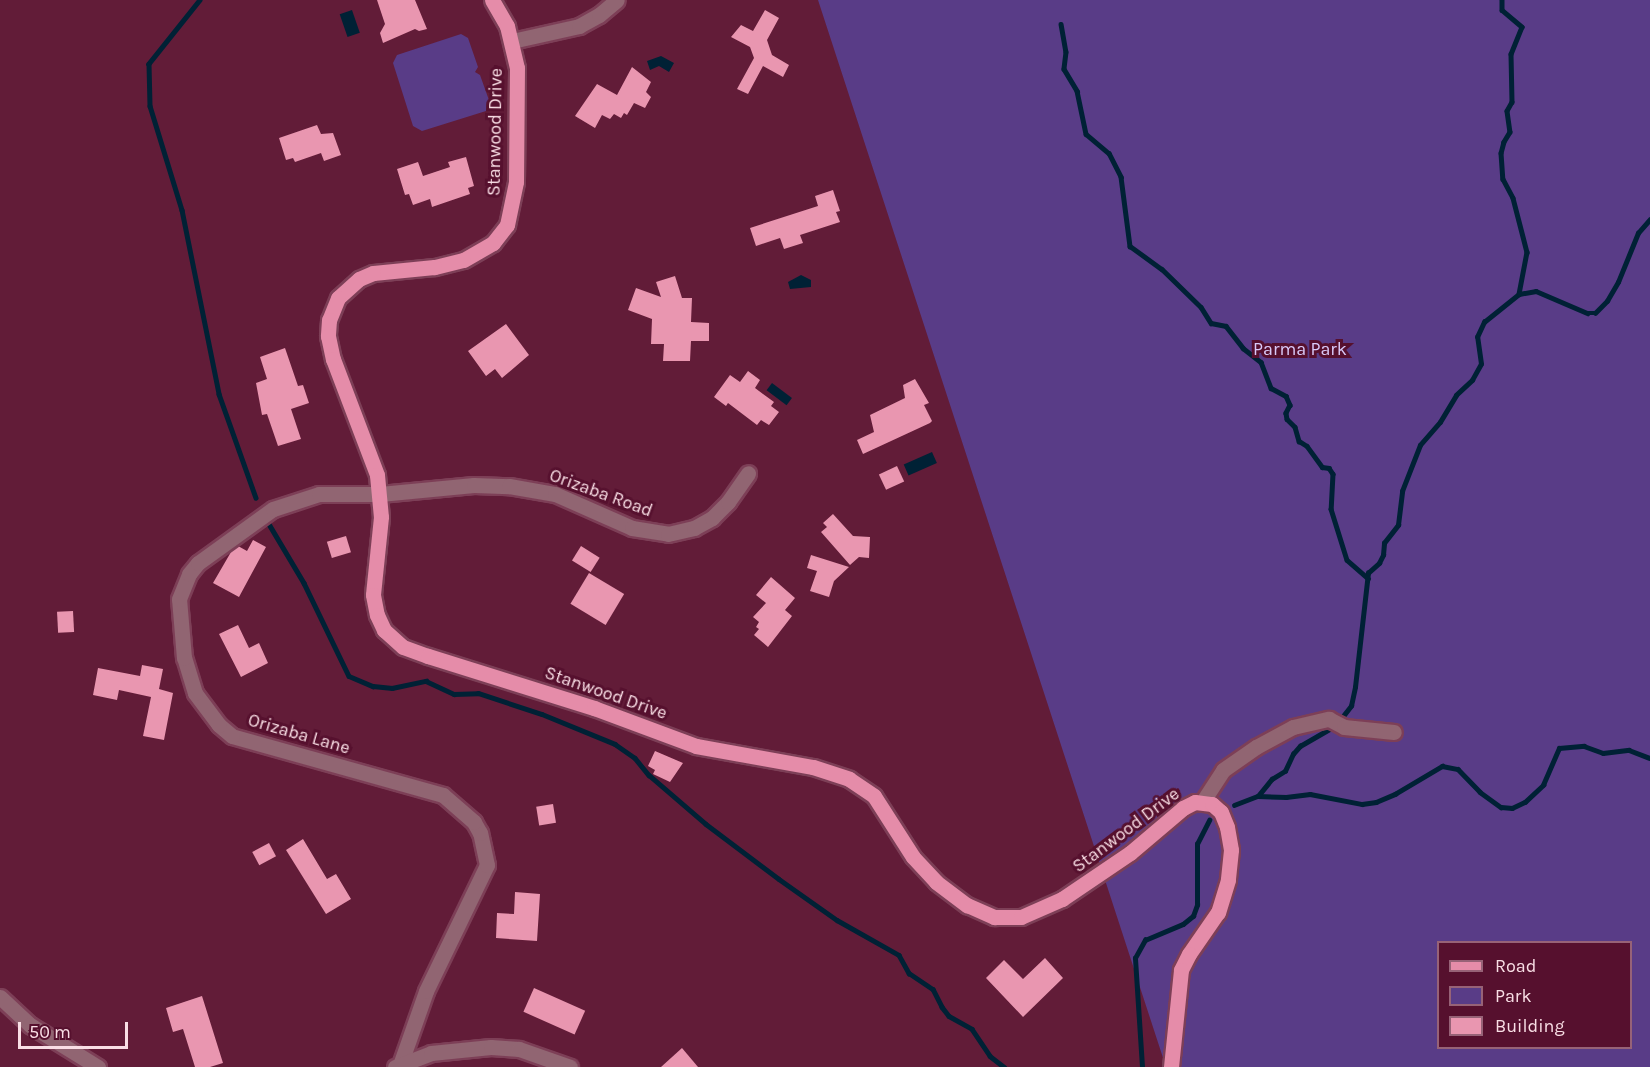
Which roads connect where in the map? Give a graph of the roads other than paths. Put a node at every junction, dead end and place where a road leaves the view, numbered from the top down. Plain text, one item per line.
1 (492, 0) edge
2 (617, 0) edge
3 (512, 40) junction
4 (748, 473) dead end
5 (380, 494) junction
6 (1394, 732) dead end
7 (1203, 801) junction
8 (0, 997) edge
9 (398, 1066) edge
10 (98, 1067) edge
11 (570, 1067) edge
12 (1171, 1067) edge

1 - 3 main road, Stanwood Drive
2 - 3 street
3 - 5 main road, Stanwood Drive
4 - 5 street, Orizaba Road
5 - 7 main road, Stanwood Drive
5 - 9 street, Orizaba Lane
6 - 7 street
7 - 12 main road, Stanwood Drive
8 - 10 street
9 - 11 street

